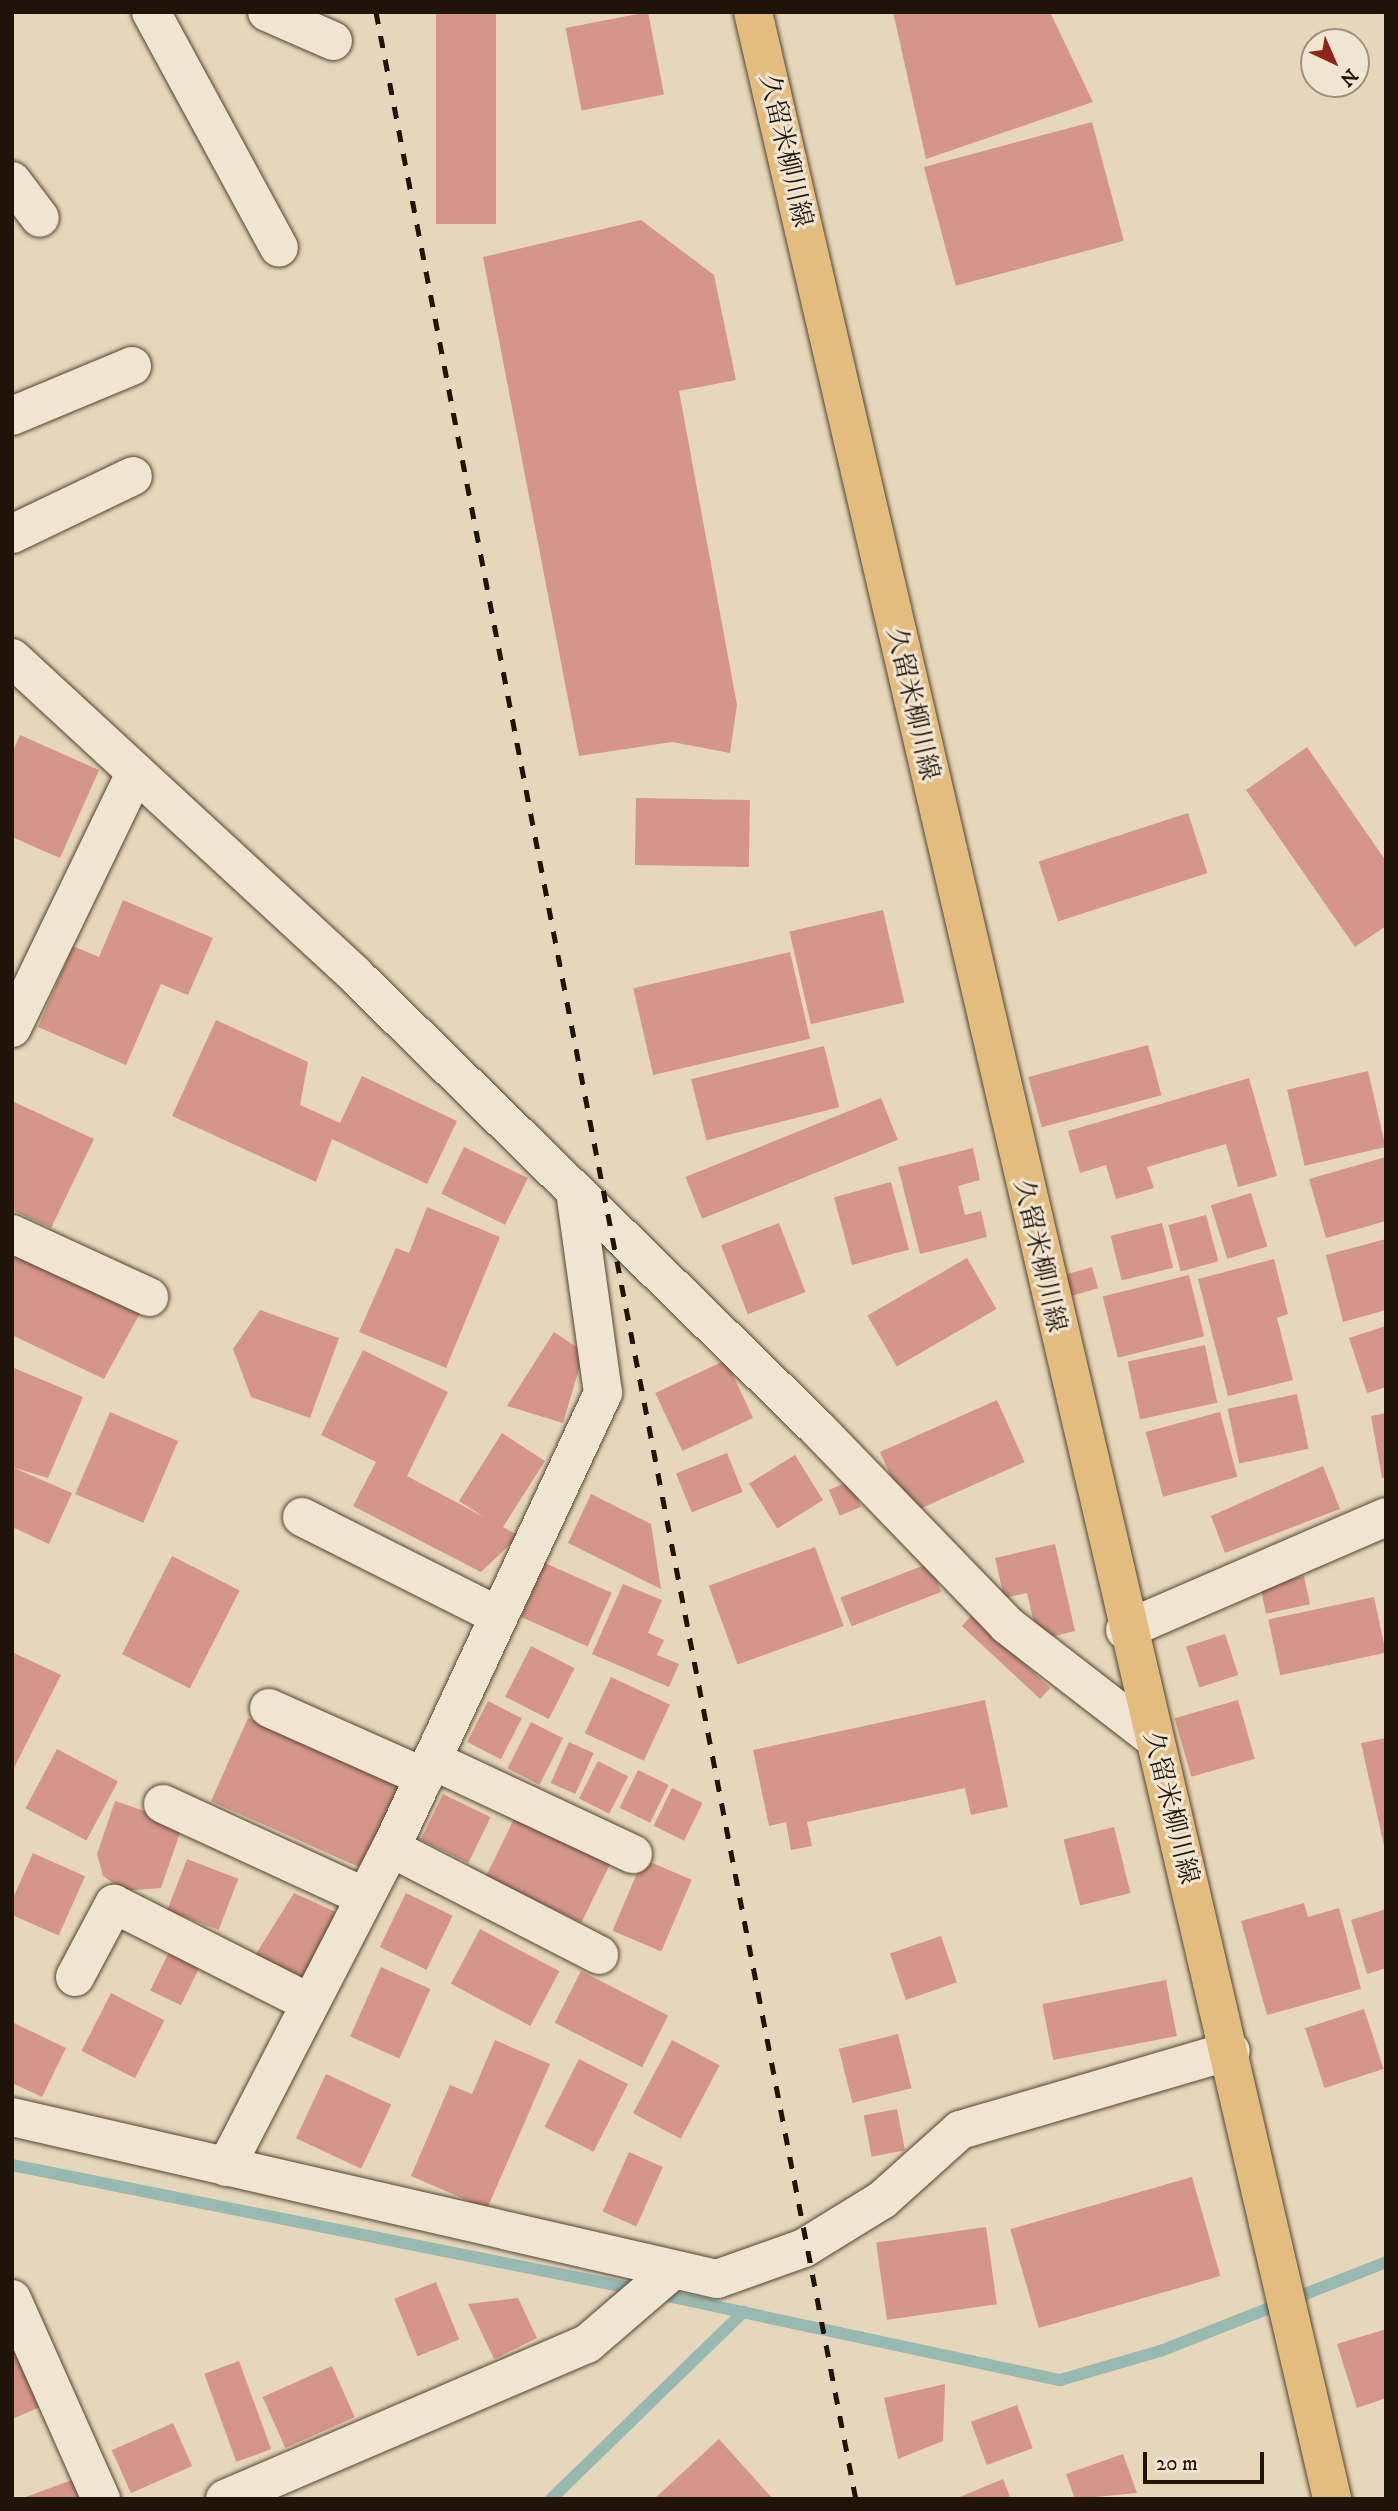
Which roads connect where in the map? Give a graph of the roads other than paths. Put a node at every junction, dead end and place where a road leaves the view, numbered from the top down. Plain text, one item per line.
1 (151, 12) edge
2 (267, 12) edge
3 (753, 12) edge
4 (333, 41) dead end
5 (12, 181) edge
6 (40, 218) dead end
7 (279, 248) dead end
8 (132, 366) dead end
9 (12, 416) edge
10 (133, 476) dead end
11 (12, 534) edge
12 (12, 657) edge
13 (136, 772) junction
14 (12, 1028) edge
15 (575, 1191) junction
16 (12, 1234) edge
17 (149, 1297) dead end
18 (302, 1517) dead end
19 (1386, 1517) edge
20 (499, 1616) junction
21 (1125, 1630) junction
22 (269, 1708) dead end
23 (1153, 1738) junction
24 (428, 1768) junction
25 (163, 1804) dead end
26 (391, 1848) junction
27 (633, 1854) dead end
28 (365, 1898) junction
29 (599, 1955) dead end
30 (75, 1977) dead end
31 (310, 2003) junction
32 (1231, 2051) junction
33 (12, 2117) edge
34 (226, 2167) junction
35 (673, 2270) junction
36 (12, 2299) edge
37 (101, 2499) edge
38 (225, 2499) edge
39 (1332, 2499) edge

1 - 7 street
2 - 4 street
3 - 21 main road, 久留米柳川線
5 - 6 street
8 - 9 street
10 - 11 street
12 - 13 street
13 - 14 street
13 - 15 street
15 - 20 street
15 - 23 street
16 - 17 street
18 - 20 street
19 - 21 street
20 - 24 street
21 - 23 main road, 久留米柳川線
22 - 24 street
23 - 32 main road, 久留米柳川線
24 - 26 street
24 - 27 street
25 - 28 street
26 - 28 street
26 - 29 street
28 - 31 street
30 - 31 street
31 - 34 street
32 - 35 street
32 - 39 main road, 久留米柳川線
33 - 34 street
34 - 35 street
35 - 38 street
36 - 37 street

